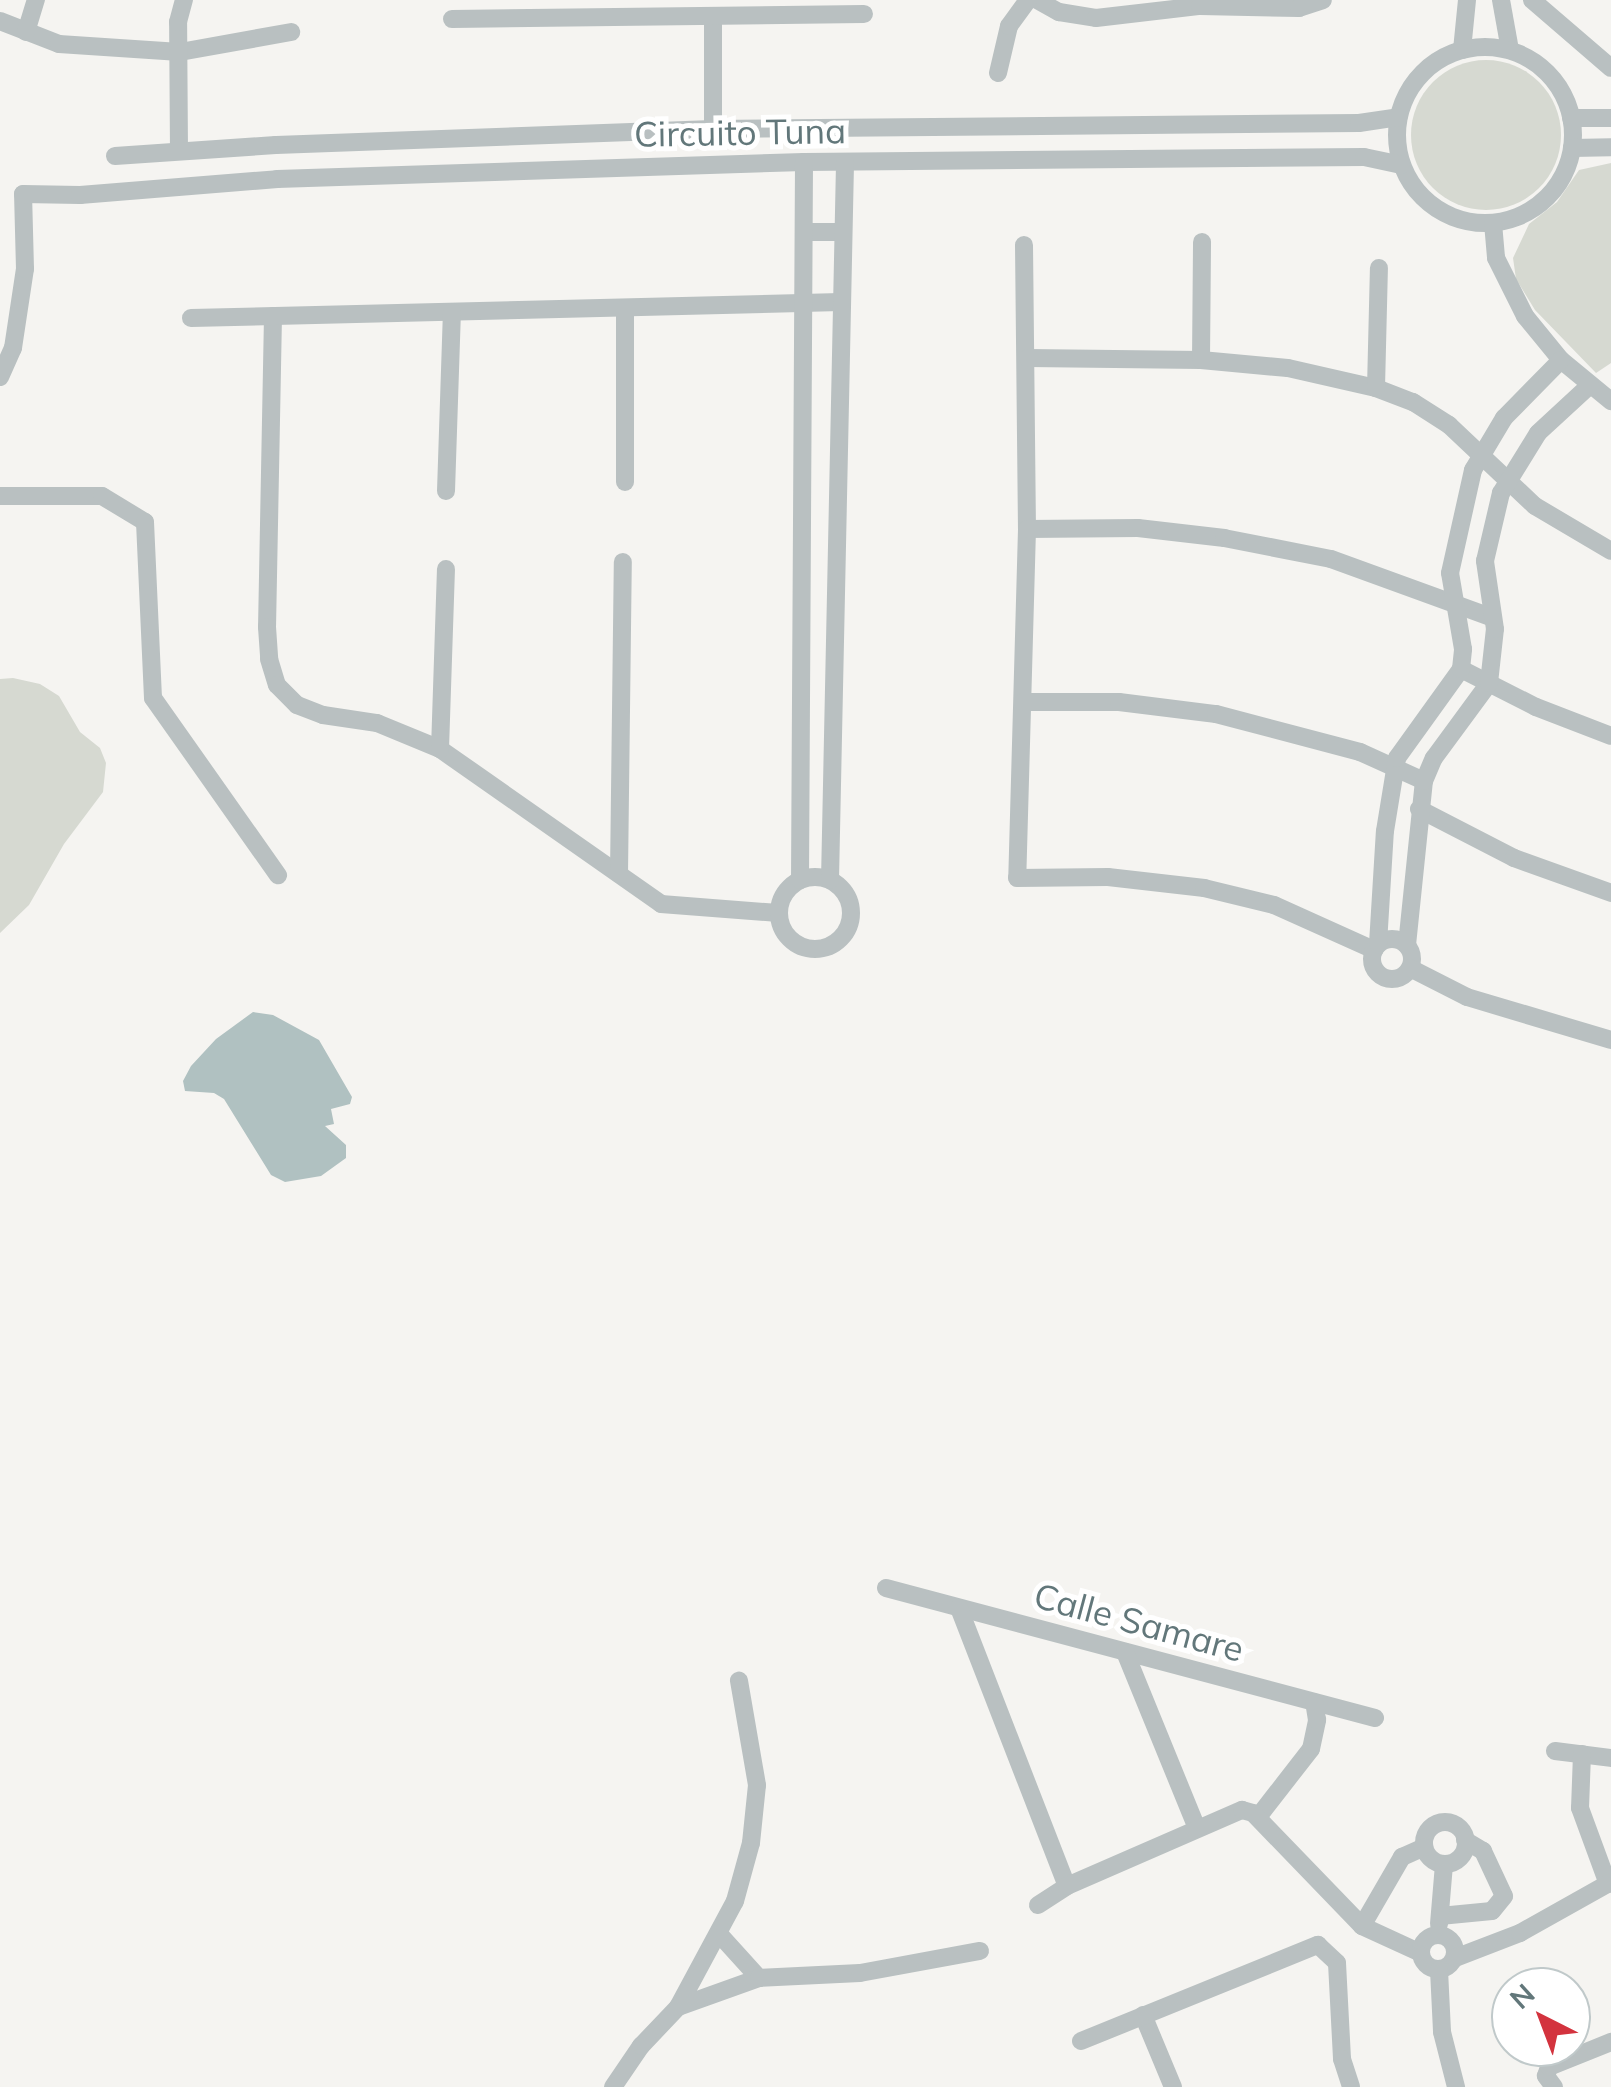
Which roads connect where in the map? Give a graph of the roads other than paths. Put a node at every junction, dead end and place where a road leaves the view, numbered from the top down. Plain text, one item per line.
1 (36, 0) edge
2 (184, 0) edge
3 (1028, 0) edge
4 (1037, 0) edge
5 (1322, 0) edge
6 (1467, 0) edge
7 (1500, 0) edge
8 (1532, 0) edge
9 (1201, 3) edge
10 (842, 7) edge
11 (494, 9) edge
12 (864, 14) dead end
13 (713, 16) junction
14 (452, 19) dead end
15 (0, 22) edge
16 (26, 32) junction
17 (291, 32) dead end
18 (1462, 50) junction
19 (1510, 50) junction
20 (180, 52) junction
21 (1611, 68) edge
22 (998, 72) dead end
23 (1399, 116) junction
24 (1572, 118) junction
25 (1611, 118) edge
26 (713, 129) junction
27 (276, 145) junction
28 (1611, 147) edge
29 (1572, 148) junction
30 (179, 151) junction
31 (115, 156) dead end
32 (804, 162) junction
33 (844, 162) junction
34 (1401, 165) junction
35 (276, 179) junction
36 (1493, 223) junction
37 (804, 232) junction
38 (843, 232) junction
39 (1202, 242) dead end
40 (1024, 245) dead end
41 (1379, 268) dead end
42 (804, 302) junction
43 (842, 302) junction
44 (625, 308) junction
45 (452, 312) junction
46 (273, 316) junction
47 (192, 318) dead end
48 (1028, 358) junction
49 (1201, 360) junction
50 (1561, 360) junction
51 (0, 376) edge
52 (1590, 384) junction
53 (1376, 388) junction
54 (1611, 401) edge
55 (1480, 453) junction
56 (1508, 480) junction
57 (625, 482) dead end
58 (446, 491) dead end
59 (0, 496) edge
60 (1027, 529) junction
61 (1611, 551) edge
62 (802, 554) junction
63 (837, 555) junction
64 (623, 562) dead end
65 (446, 569) dead end
66 (1454, 603) junction
67 (1492, 618) junction
68 (1461, 668) junction
69 (1490, 683) junction
70 (1023, 702) junction
71 (1611, 736) edge
72 (440, 750) junction
73 (1396, 766) junction
74 (1424, 781) junction
75 (1419, 809) junction
76 (619, 874) junction
77 (278, 875) dead end
78 (800, 880) junction
79 (830, 880) junction
80 (1611, 894) edge
81 (780, 913) junction
82 (1407, 945) junction
83 (1376, 947) junction
84 (1410, 968) junction
85 (1611, 1040) edge
86 (886, 1588) dead end
87 (959, 1608) junction
88 (1124, 1652) junction
89 (739, 1681) dead end
90 (1314, 1702) junction
91 (1375, 1718) dead end
92 (1555, 1750) dead end
93 (1582, 1754) junction
94 (1611, 1758) edge
95 (1258, 1818) junction
96 (1197, 1828) junction
97 (1466, 1840) junction
98 (1424, 1846) junction
99 (1444, 1864) junction
100 (1610, 1883) edge
101 (1067, 1886) junction
102 (1038, 1905) dead end
103 (1362, 1926) junction
104 (1439, 1926) junction
105 (720, 1935) junction
106 (980, 1951) dead end
107 (1421, 1953) junction
108 (1447, 1964) junction
109 (759, 1978) junction
110 (678, 2008) junction
111 (1143, 2015) junction
112 (1081, 2042) dead end
113 (1609, 2049) edge
114 (613, 2087) edge
115 (1173, 2087) edge
116 (1351, 2087) edge
117 (1456, 2087) edge
118 (1554, 2087) edge

1 - 16 street
2 - 20 street
3 - 22 street
4 - 9 street
5 - 9 street
6 - 18 street
7 - 19 street
8 - 21 street
10 - 12 street
10 - 13 street
11 - 13 street
11 - 14 street
13 - 26 street
15 - 16 street
16 - 20 street
17 - 20 street
18 - 19 street
18 - 23 street
19 - 24 street
20 - 30 street
23 - 26 street, Circuito Tuna
23 - 34 street
24 - 25 street
24 - 29 street
26 - 27 street, Circuito Tuna
27 - 30 street, Circuito Tuna
27 - 35 street
28 - 29 street
29 - 36 street
30 - 31 street, Circuito Tuna
32 - 33 street, Circuito Tuna
32 - 35 street, Circuito Tuna
32 - 37 street
33 - 34 street, Circuito Tuna
33 - 38 street
34 - 36 street
35 - 51 street, Circuito Tuna
36 - 50 street
37 - 38 street
37 - 42 street
38 - 43 street
39 - 49 street
40 - 48 street
41 - 53 street
42 - 43 street
42 - 44 street
42 - 62 street
43 - 63 street
44 - 45 street
44 - 57 street
45 - 46 street
45 - 58 street
46 - 47 street
46 - 72 street
48 - 49 street
48 - 60 street
49 - 53 street
50 - 52 street
50 - 55 street
52 - 54 street
52 - 56 street
53 - 55 street
55 - 56 street
55 - 66 street
56 - 61 street
56 - 67 street
59 - 77 street
60 - 66 street
60 - 70 street
62 - 63 street
62 - 78 street
63 - 79 street
64 - 76 street
65 - 72 street
66 - 67 street
66 - 68 street
67 - 69 street
68 - 69 street
68 - 73 street
69 - 71 street
69 - 74 street
70 - 73 street
70 - 83 street
72 - 76 street
73 - 74 street
73 - 83 street
74 - 75 street
75 - 80 street
75 - 82 street
76 - 81 street
78 - 79 street
78 - 81 street
79 - 81 street
82 - 83 street
82 - 84 street
83 - 84 street
84 - 85 street
86 - 87 street, Calle Samare
87 - 88 street, Calle Samare
87 - 101 street
88 - 90 street, Calle Samare
88 - 96 street
89 - 105 street
90 - 91 street, Calle Samare
90 - 95 street
92 - 93 street
93 - 94 street
93 - 100 street
95 - 96 street
95 - 103 street
96 - 101 street
97 - 98 street
97 - 99 street
97 - 104 street
98 - 99 street
98 - 103 street
99 - 104 street
100 - 108 street
101 - 102 street
103 - 107 street
104 - 107 street
104 - 108 street
105 - 109 street
105 - 110 street
106 - 109 street
107 - 108 street
108 - 117 street
109 - 110 street
110 - 114 street
111 - 112 street
111 - 115 street
111 - 116 street
113 - 118 street

